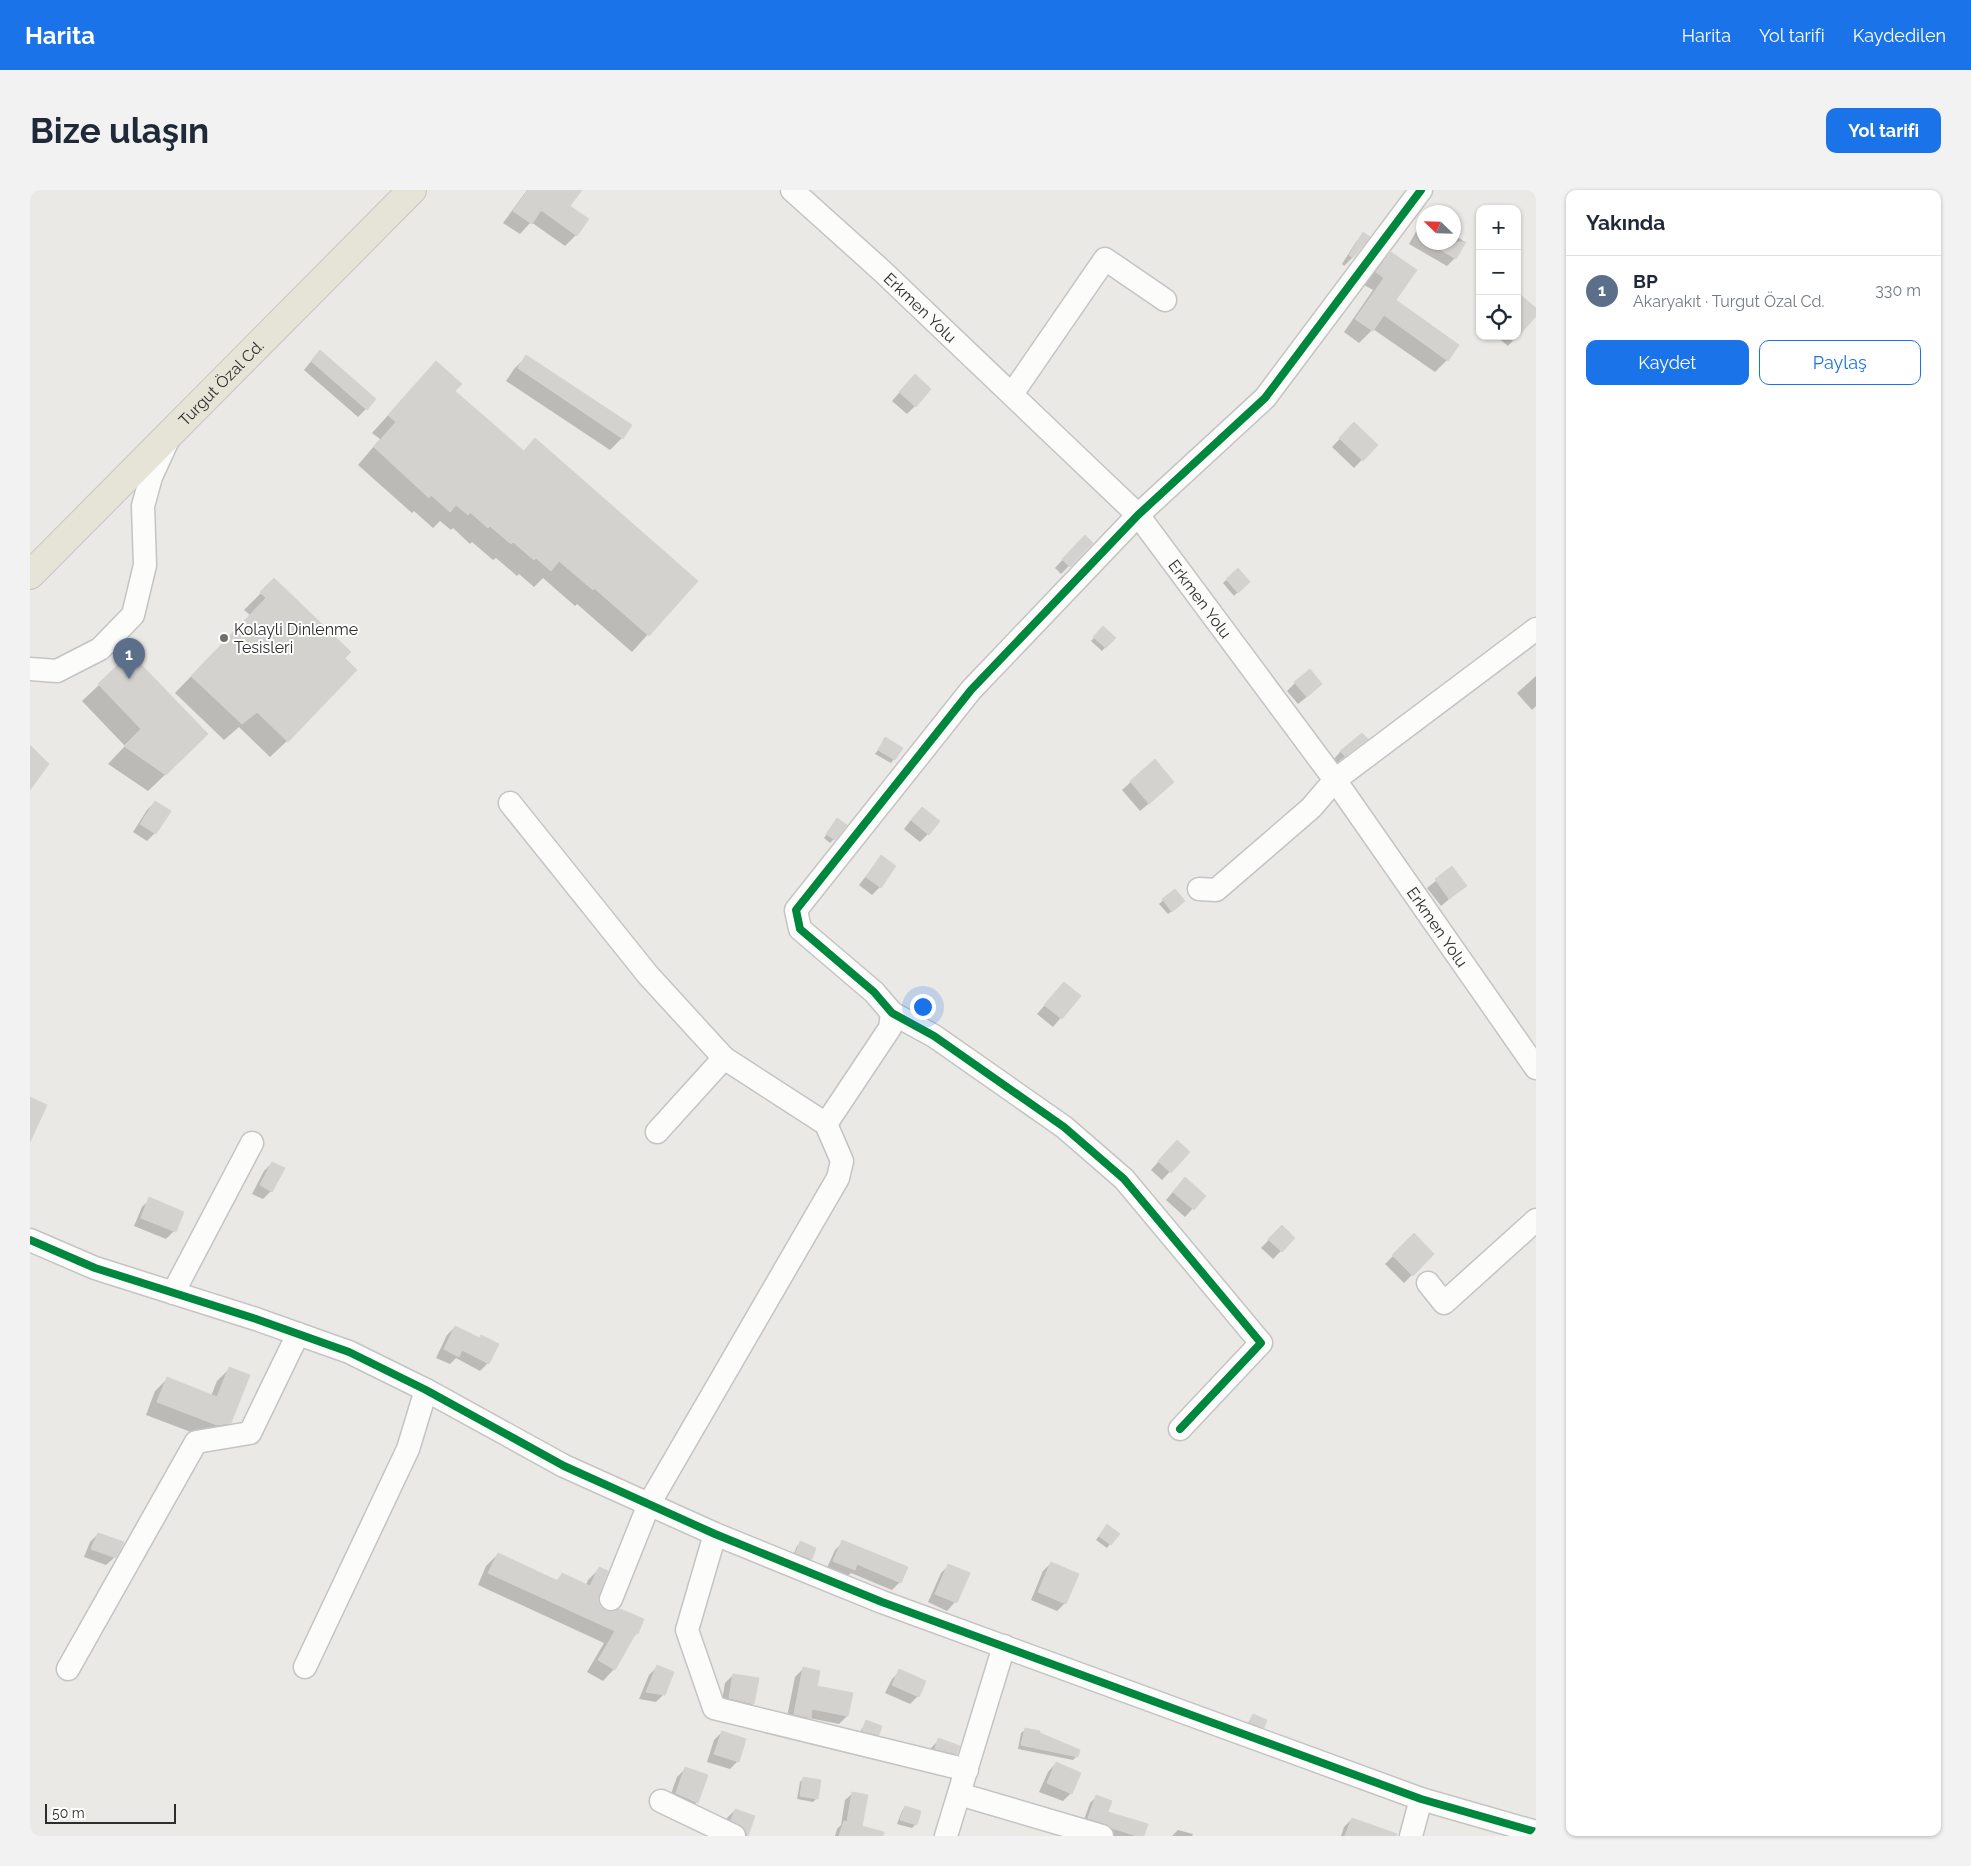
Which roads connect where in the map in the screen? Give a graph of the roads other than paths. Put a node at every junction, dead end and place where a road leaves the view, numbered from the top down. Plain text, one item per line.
1 (412, 190) edge
2 (792, 190) edge
3 (1421, 190) edge
4 (1165, 300) dead end
5 (1012, 394) junction
6 (171, 433) junction
7 (1138, 514) junction
8 (30, 575) edge
9 (1536, 629) edge
10 (30, 669) edge
11 (1335, 780) junction
12 (510, 802) dead end
13 (1198, 889) dead end
14 (892, 1013) junction
15 (724, 1058) junction
16 (1536, 1068) edge
17 (826, 1124) junction
18 (657, 1132) dead end
19 (252, 1143) dead end
20 (1536, 1220) edge
21 (30, 1240) edge
22 (1428, 1283) dead end
23 (174, 1293) junction
24 (298, 1334) junction
25 (426, 1390) junction
26 (1180, 1429) dead end
27 (649, 1504) junction
28 (714, 1534) junction
29 (611, 1599) dead end
30 (1004, 1646) junction
31 (305, 1667) dead end
32 (68, 1669) dead end
33 (967, 1770) junction
34 (959, 1794) junction
35 (1421, 1799) junction
36 (661, 1801) dead end
37 (1536, 1832) edge
38 (734, 1836) edge
39 (946, 1836) edge
40 (1102, 1836) edge
41 (1411, 1836) edge

1 - 6 main road, Turgut Özal Cd.
2 - 5 street, Erkmen Yolu
3 - 7 street
4 - 5 street
5 - 7 street, Erkmen Yolu
6 - 8 main road, Turgut Özal Cd.
6 - 10 street
7 - 11 street, Erkmen Yolu
7 - 14 street
9 - 11 street
11 - 13 street
11 - 16 street, Erkmen Yolu
12 - 15 street
14 - 17 street
14 - 26 street
15 - 17 street
15 - 18 street
17 - 27 street
19 - 23 street
20 - 22 street
21 - 23 street
23 - 24 street
24 - 25 street
24 - 32 street
25 - 27 street
25 - 31 street
27 - 28 street
27 - 29 street
28 - 30 street
28 - 33 street
30 - 33 street
30 - 35 street
33 - 34 street
34 - 39 street
34 - 40 street
35 - 37 street
35 - 41 street
36 - 38 street

